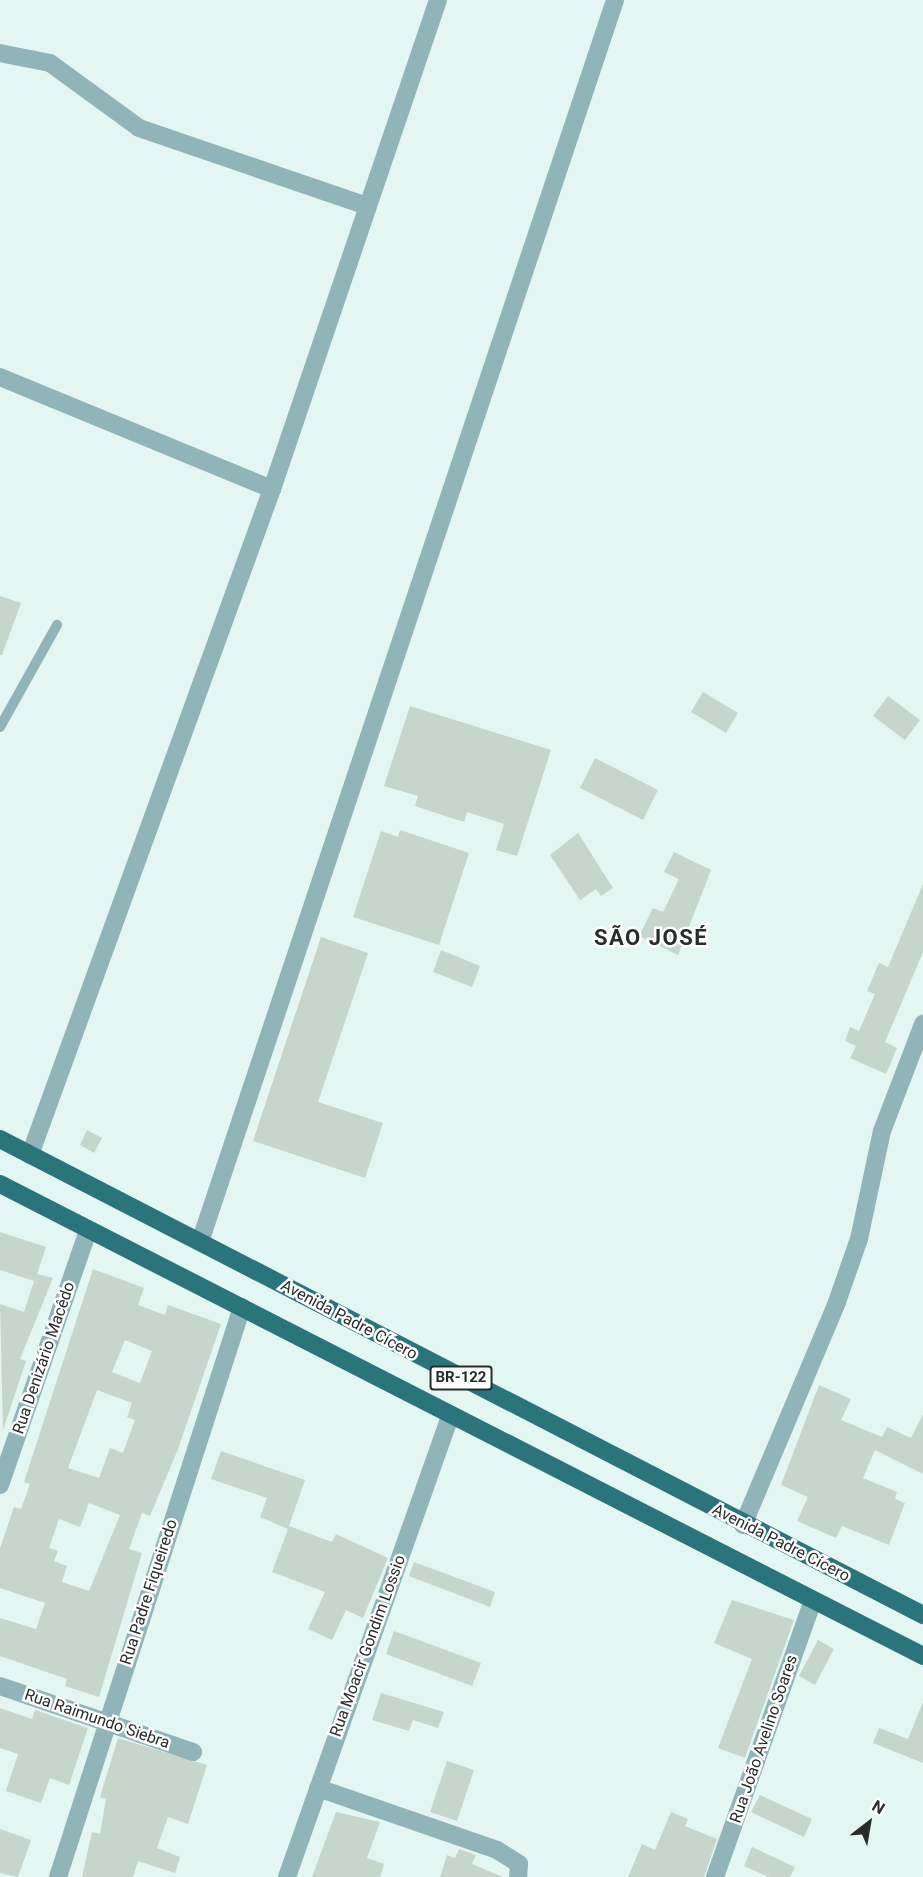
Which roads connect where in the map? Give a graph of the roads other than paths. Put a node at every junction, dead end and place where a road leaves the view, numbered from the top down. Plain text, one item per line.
1 (438, 0) edge
2 (615, 0) edge
3 (0, 52) edge
4 (364, 205) junction
5 (0, 377) edge
6 (272, 489) junction
7 (57, 625) dead end
8 (0, 727) edge
9 (923, 1024) edge
10 (0, 1139) edge
11 (30, 1155) junction
12 (0, 1184) edge
13 (88, 1231) junction
14 (200, 1242) junction
15 (242, 1307) junction
16 (451, 1415) junction
17 (0, 1485) edge
18 (743, 1525) junction
19 (813, 1601) junction
20 (923, 1615) edge
21 (923, 1656) edge
22 (0, 1686) edge
23 (108, 1720) junction
24 (193, 1752) dead end
25 (318, 1788) junction
26 (58, 1877) edge
27 (287, 1877) edge
28 (518, 1877) edge
29 (716, 1877) edge

1 - 4 street
2 - 14 street
3 - 4 street
4 - 6 street
5 - 6 street
6 - 11 street
7 - 8 lane
9 - 18 street
10 - 11 highway, Avenida Padre Cícero / BR-122
11 - 14 highway, Avenida Padre Cícero / BR-122
12 - 13 highway, BR-122
13 - 15 highway, BR-122
13 - 17 street, Rua Denizário Macêdo
14 - 18 highway, Avenida Padre Cícero / BR-122
15 - 16 highway, BR-122
15 - 23 street, Rua Padre Fiqueiredo
16 - 19 highway, BR-122
16 - 25 street, Rua Moacir Gondim Lossio
18 - 20 highway, Avenida Padre Cícero / BR-122
19 - 21 highway, BR-122
19 - 29 street, Rua João Avelino Soares
22 - 23 street, Rua Raimundo Siebra
23 - 24 street, Rua Raimundo Siebra
23 - 26 street, Rua Padre Fiqueiredo
25 - 27 street, Rua Moacir Gondim Lossio
25 - 28 street

